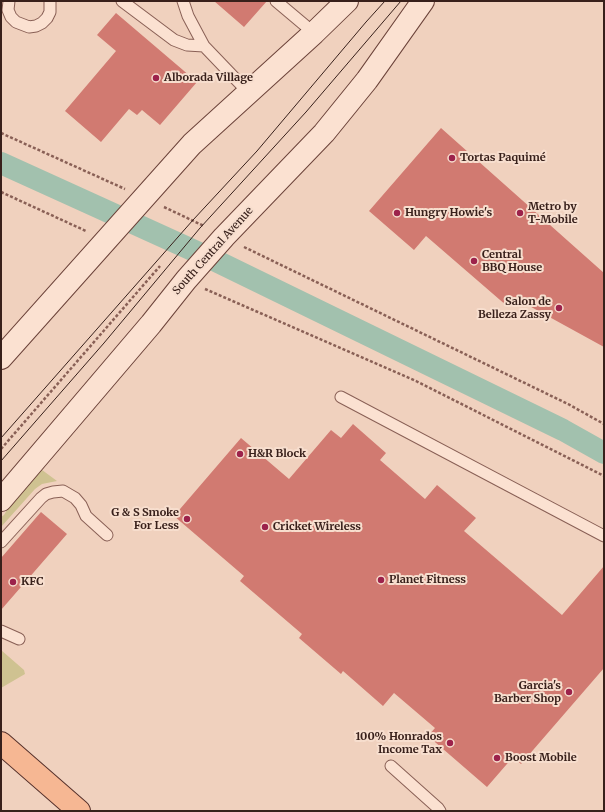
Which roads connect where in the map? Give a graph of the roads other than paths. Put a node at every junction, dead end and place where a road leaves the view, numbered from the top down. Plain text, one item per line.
1 (9, 1) edge
2 (50, 1) edge
3 (122, 1) edge
4 (183, 1) edge
5 (276, 1) edge
6 (347, 1) edge
7 (423, 1) edge
8 (314, 33) junction
9 (204, 46) junction
10 (249, 93) junction
11 (1, 358) edge
12 (341, 397) dead end
13 (1, 500) edge
14 (107, 535) dead end
15 (604, 536) edge
16 (1, 542) edge
17 (1, 631) edge
18 (19, 639) dead end
19 (1, 743) edge
20 (391, 766) dead end
21 (79, 811) edge
22 (440, 811) edge

1 - 2 lane
3 - 9 lane
4 - 9 lane
5 - 8 lane
6 - 8 main road
7 - 13 main road, South Central Avenue
8 - 10 main road
9 - 10 lane
10 - 11 main road
12 - 15 lane
14 - 16 lane
17 - 18 lane
19 - 21 main road
20 - 22 lane

